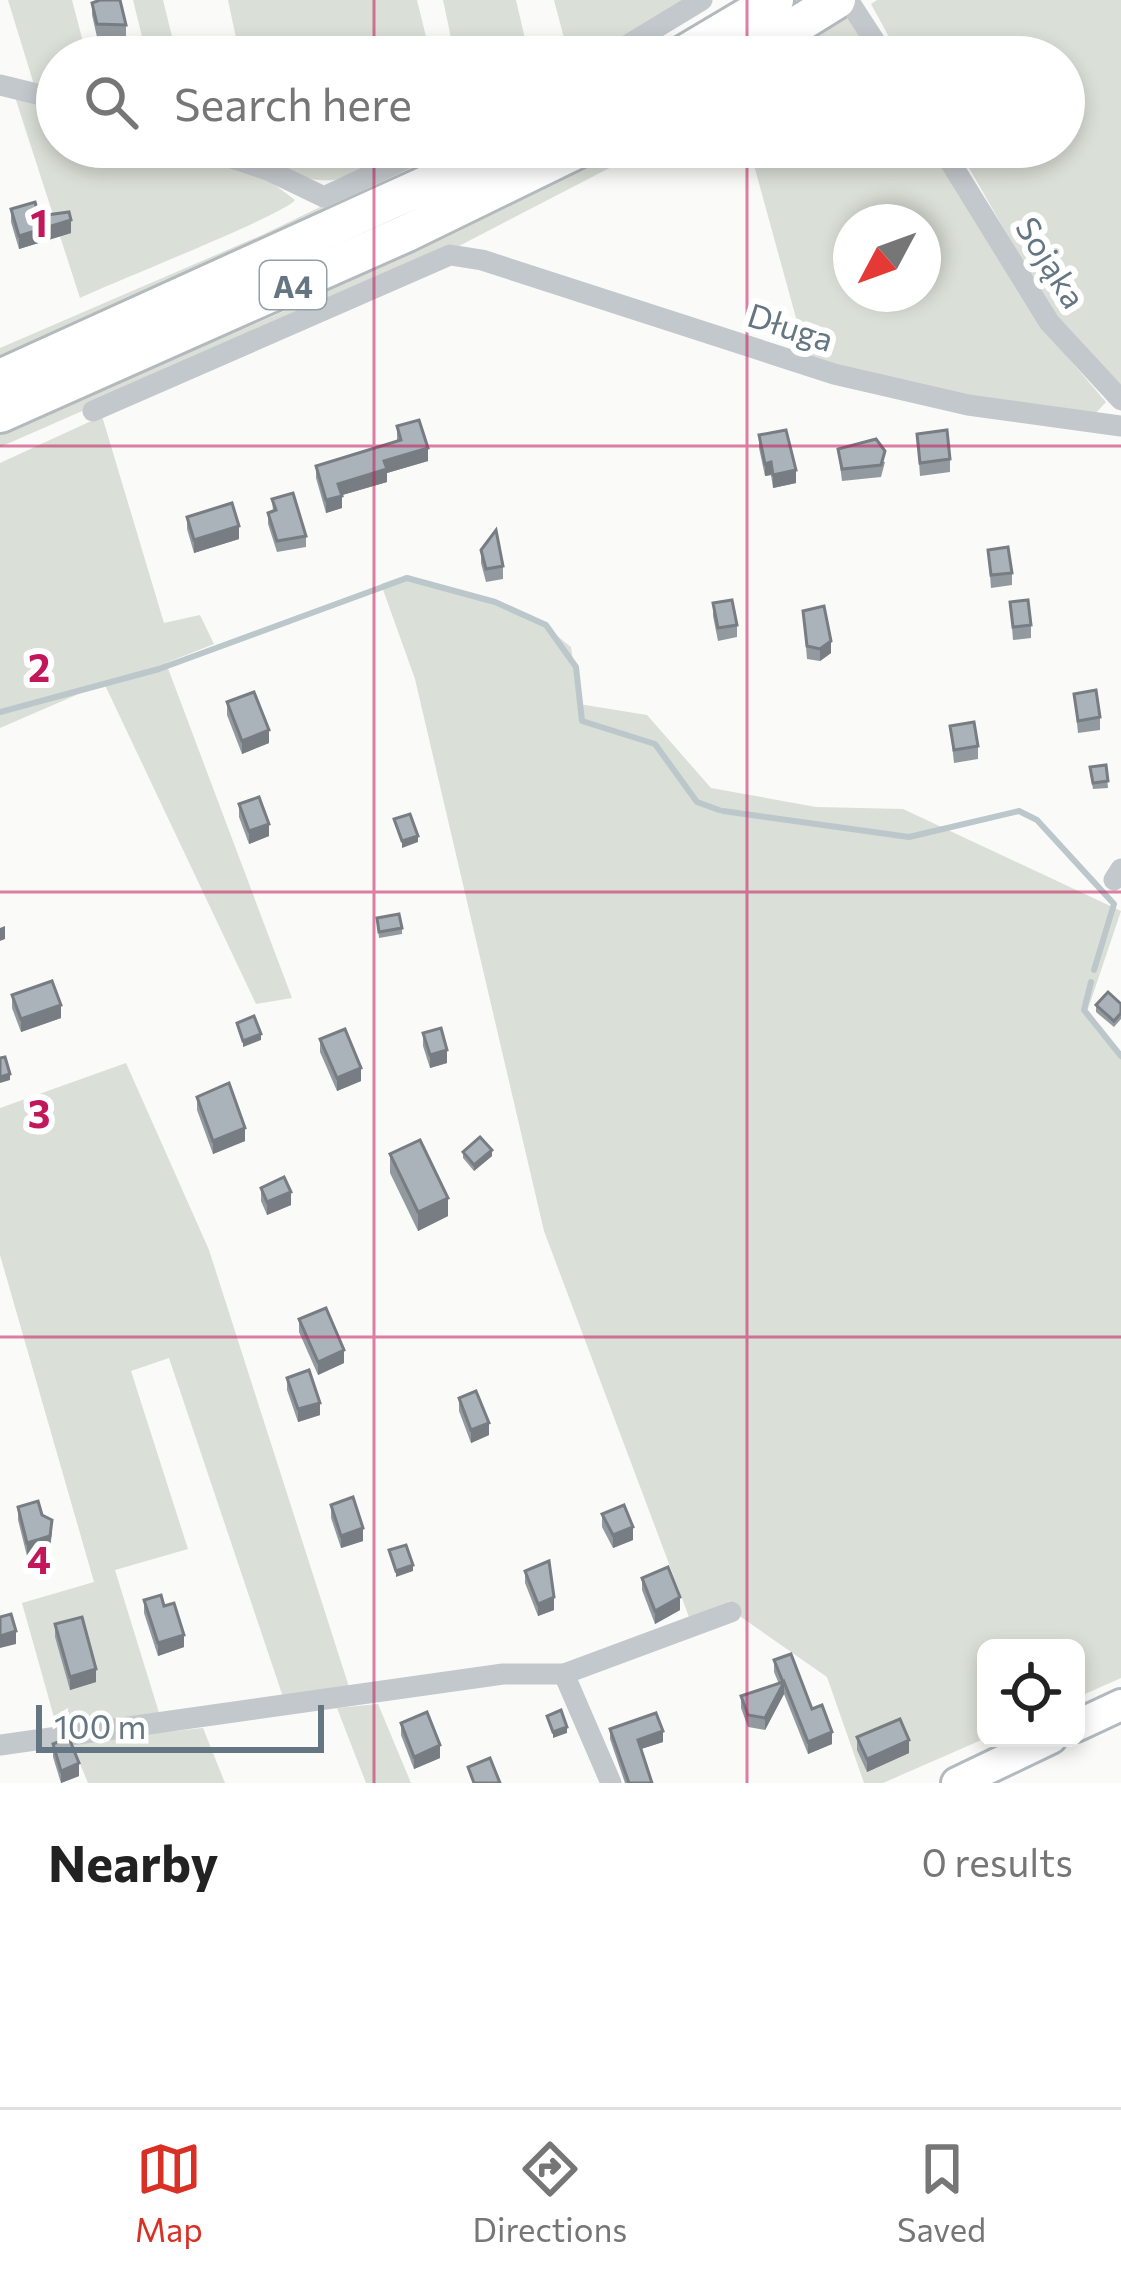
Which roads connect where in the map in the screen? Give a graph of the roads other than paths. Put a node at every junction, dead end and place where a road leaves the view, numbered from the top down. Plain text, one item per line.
1 (702, 0) edge
2 (776, 0) edge
3 (837, 0) edge
4 (848, 0) edge
5 (643, 36) edge
6 (715, 36) edge
7 (779, 36) edge
8 (872, 36) edge
9 (0, 85) edge
10 (36, 94) edge
11 (262, 168) edge
12 (385, 168) edge
13 (462, 168) edge
14 (540, 168) edge
15 (954, 168) edge
16 (0, 378) edge
17 (1120, 399) edge
18 (94, 411) dead end
19 (0, 414) edge
20 (1111, 426) edge
21 (731, 1612) dead end
22 (564, 1674) junction
23 (1121, 1705) edge
24 (1085, 1722) edge
25 (0, 1745) edge
26 (1032, 1747) edge
27 (611, 1783) edge
28 (957, 1783) edge

1 - 5 street
2 - 6 highway
3 - 7 highway
4 - 8 street
9 - 10 street
11 - 12 street
13 - 16 highway, A4
14 - 19 highway, A4
15 - 17 street, Sojąka
17 - 20 street
18 - 20 street, Długa
21 - 22 street
22 - 25 street
22 - 27 street
23 - 24 main road
26 - 28 main road

